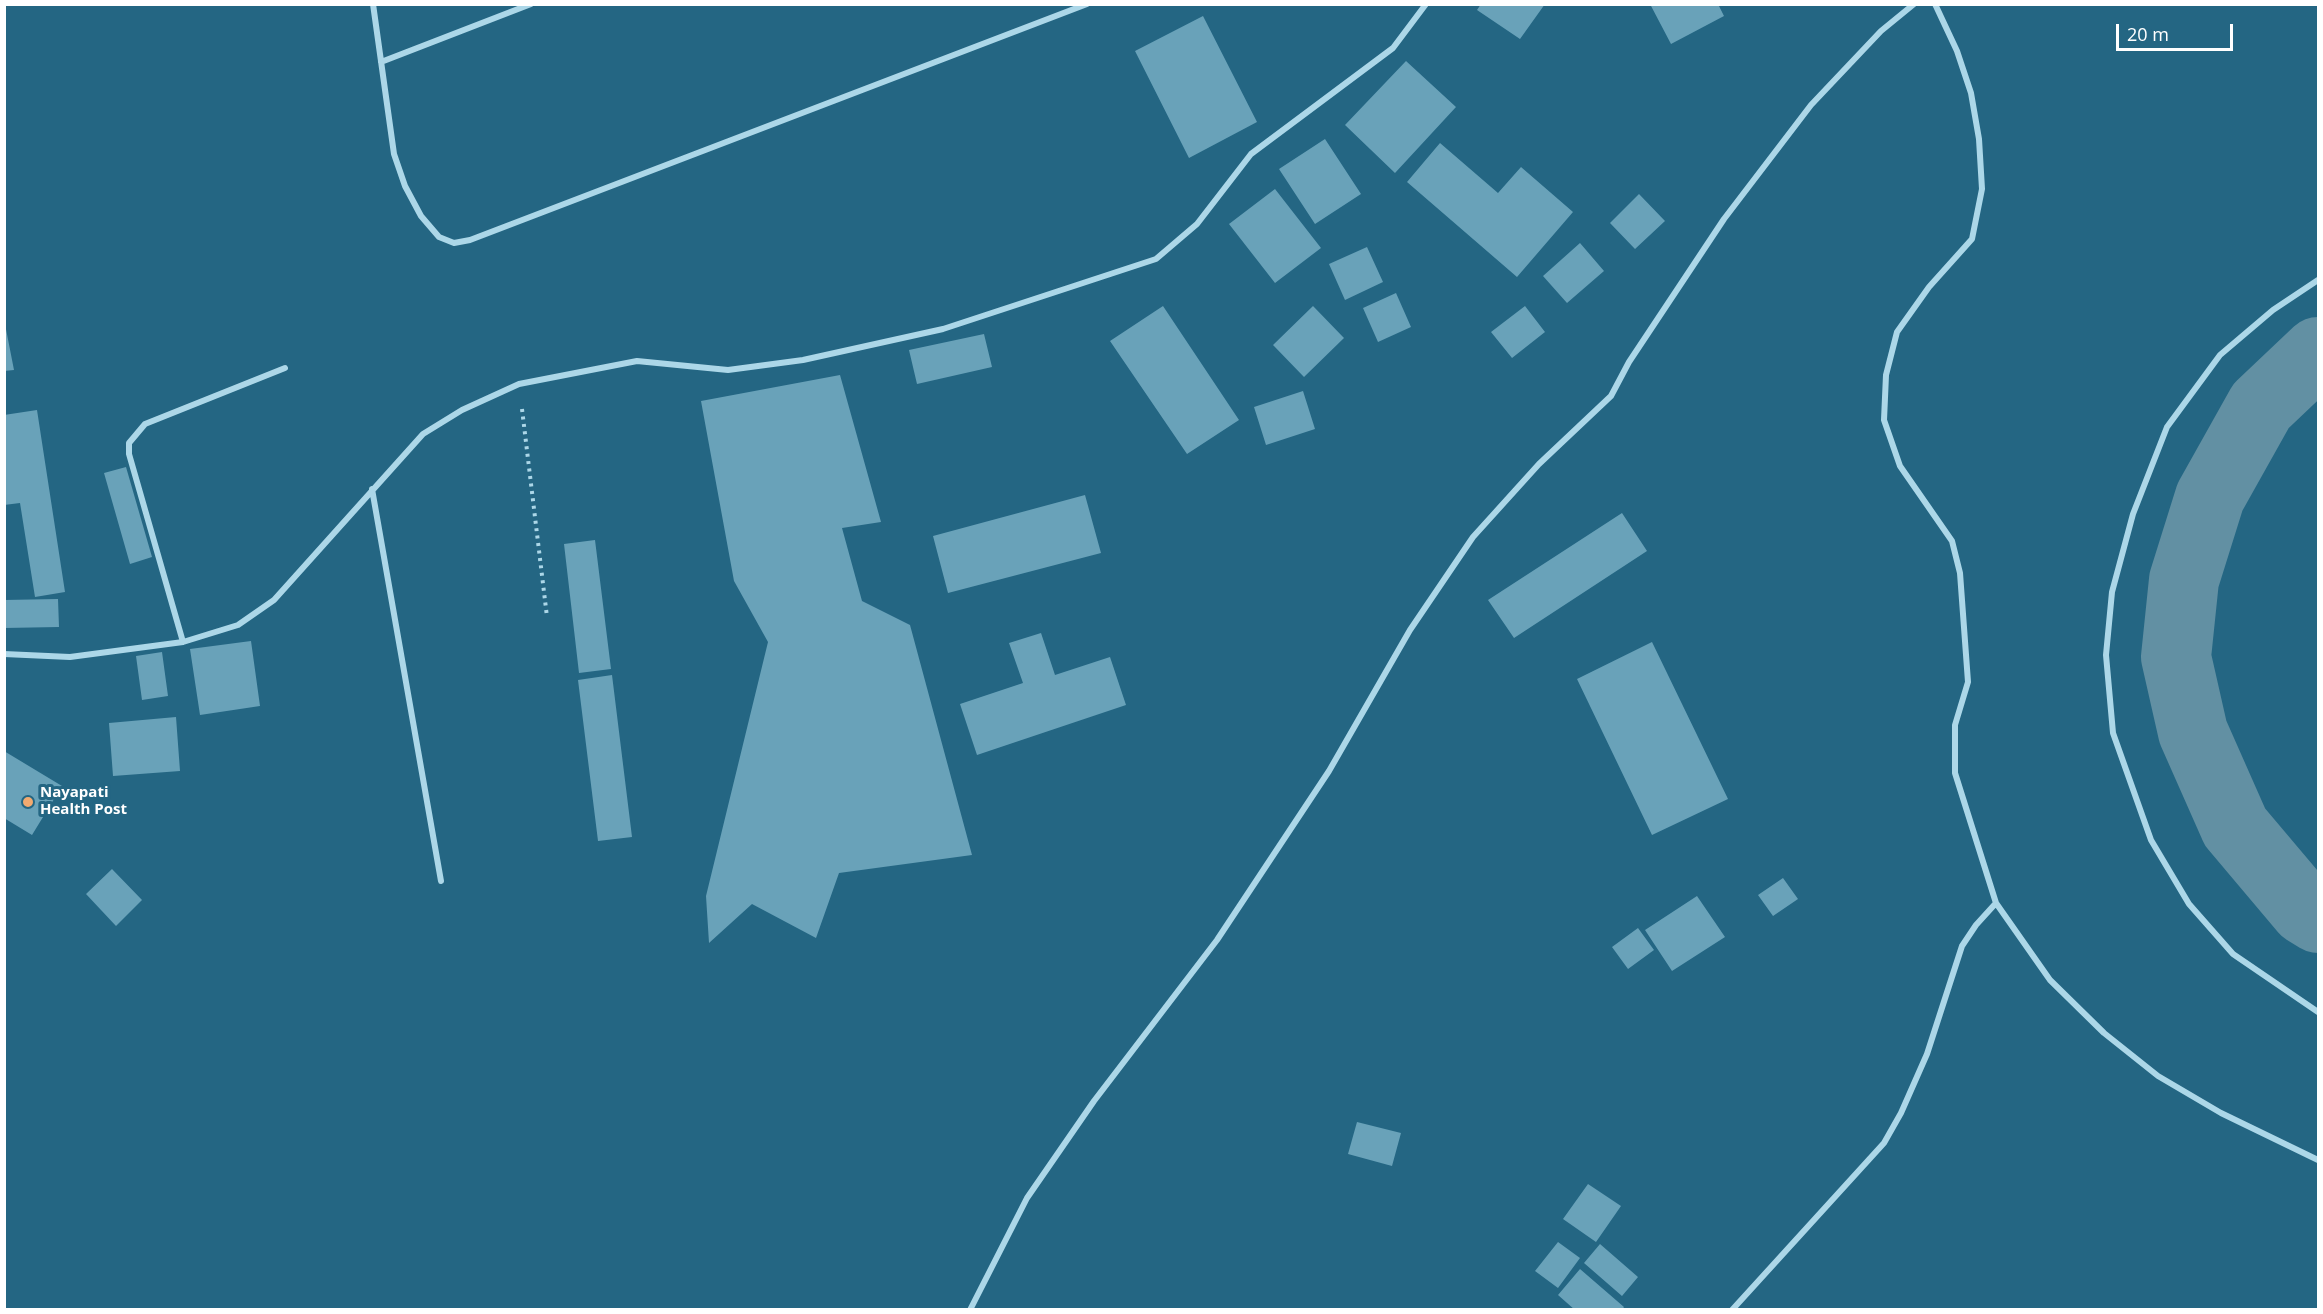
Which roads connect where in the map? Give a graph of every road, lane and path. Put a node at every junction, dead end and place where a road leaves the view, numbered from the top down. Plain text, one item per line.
1 (373, 4) edge
2 (531, 4) edge
3 (1087, 4) edge
4 (1426, 4) edge
5 (1914, 4) edge
6 (1935, 4) edge
7 (381, 62) junction
8 (2319, 280) edge
9 (285, 368) dead end
10 (519, 384) junction
11 (372, 489) junction
12 (548, 617) dead end
13 (183, 642) junction
14 (4, 654) edge
15 (441, 881) dead end
16 (1996, 903) junction
17 (2319, 1012) edge
18 (2319, 1160) edge
19 (970, 1310) edge
20 (1732, 1310) edge

1 - 7 street
2 - 7 street
3 - 7 street
4 - 10 street
5 - 19 street
6 - 16 street
8 - 17 street
9 - 13 street
10 - 11 street
10 - 12 path
11 - 13 street
11 - 15 street
13 - 14 street
16 - 18 street
16 - 20 street

